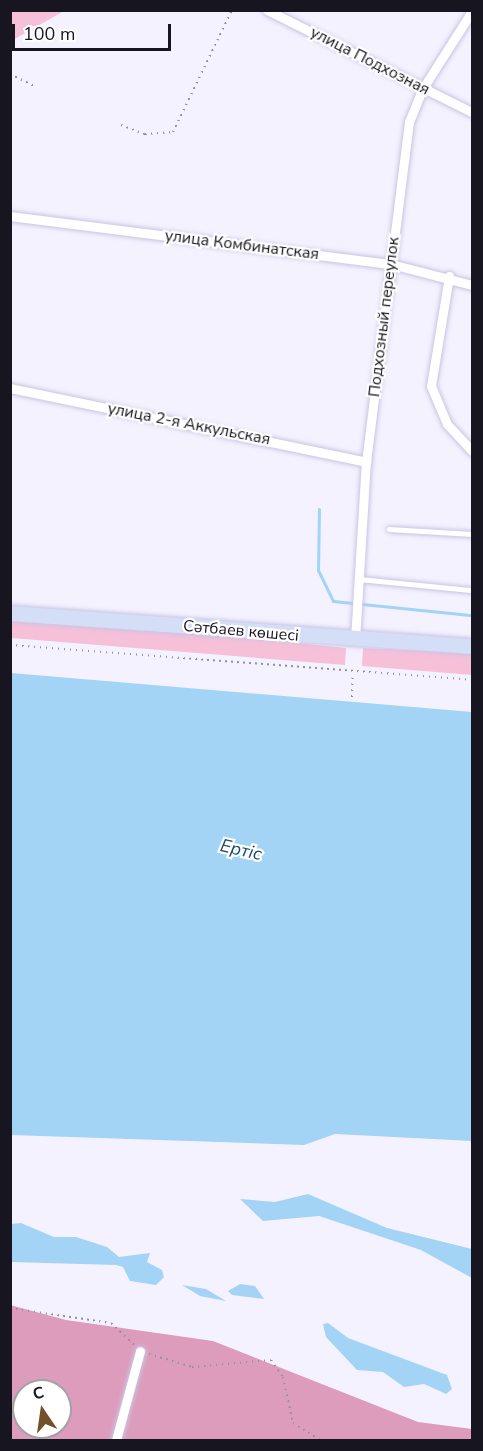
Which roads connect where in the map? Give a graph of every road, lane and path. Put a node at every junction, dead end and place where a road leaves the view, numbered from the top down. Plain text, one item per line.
1 (232, 10) edge
2 (267, 10) edge
3 (472, 11) edge
4 (10, 74) edge
5 (35, 86) dead end
6 (423, 88) junction
7 (472, 112) edge
8 (121, 125) dead end
9 (10, 216) edge
10 (391, 264) junction
11 (449, 276) junction
12 (472, 285) edge
13 (10, 388) edge
14 (472, 451) edge
15 (366, 462) junction
16 (389, 529) dead end
17 (472, 534) edge
18 (358, 579) junction
19 (472, 590) edge
20 (10, 613) edge
21 (355, 640) junction
22 (10, 645) edge
23 (472, 646) edge
24 (353, 673) junction
25 (472, 680) edge
26 (352, 697) dead end
27 (10, 1308) edge
28 (140, 1351) junction
29 (116, 1440) edge
30 (320, 1440) edge

1 - 8 path
2 - 6 street, улица Подхозная
3 - 6 street, Подхозный переулок
4 - 5 path
6 - 7 street, улица Подхозная
6 - 10 street, Подхозный переулок
9 - 10 street, улица Комбинатская
10 - 11 street, улица Комбинатская
10 - 15 street, Подхозный переулок
11 - 12 street, улица Комбинатская
11 - 14 street
13 - 15 street, улица 2-я Аккульская
15 - 18 street, Подхозный переулок
16 - 17 lane
18 - 19 lane
18 - 21 street, Подхозный переулок
20 - 21 main road, Сәтбаев көшесі
21 - 23 main road, Сәтбаев көшесі
22 - 24 path
24 - 25 path
24 - 26 path
27 - 28 path
28 - 29 street
28 - 30 path

